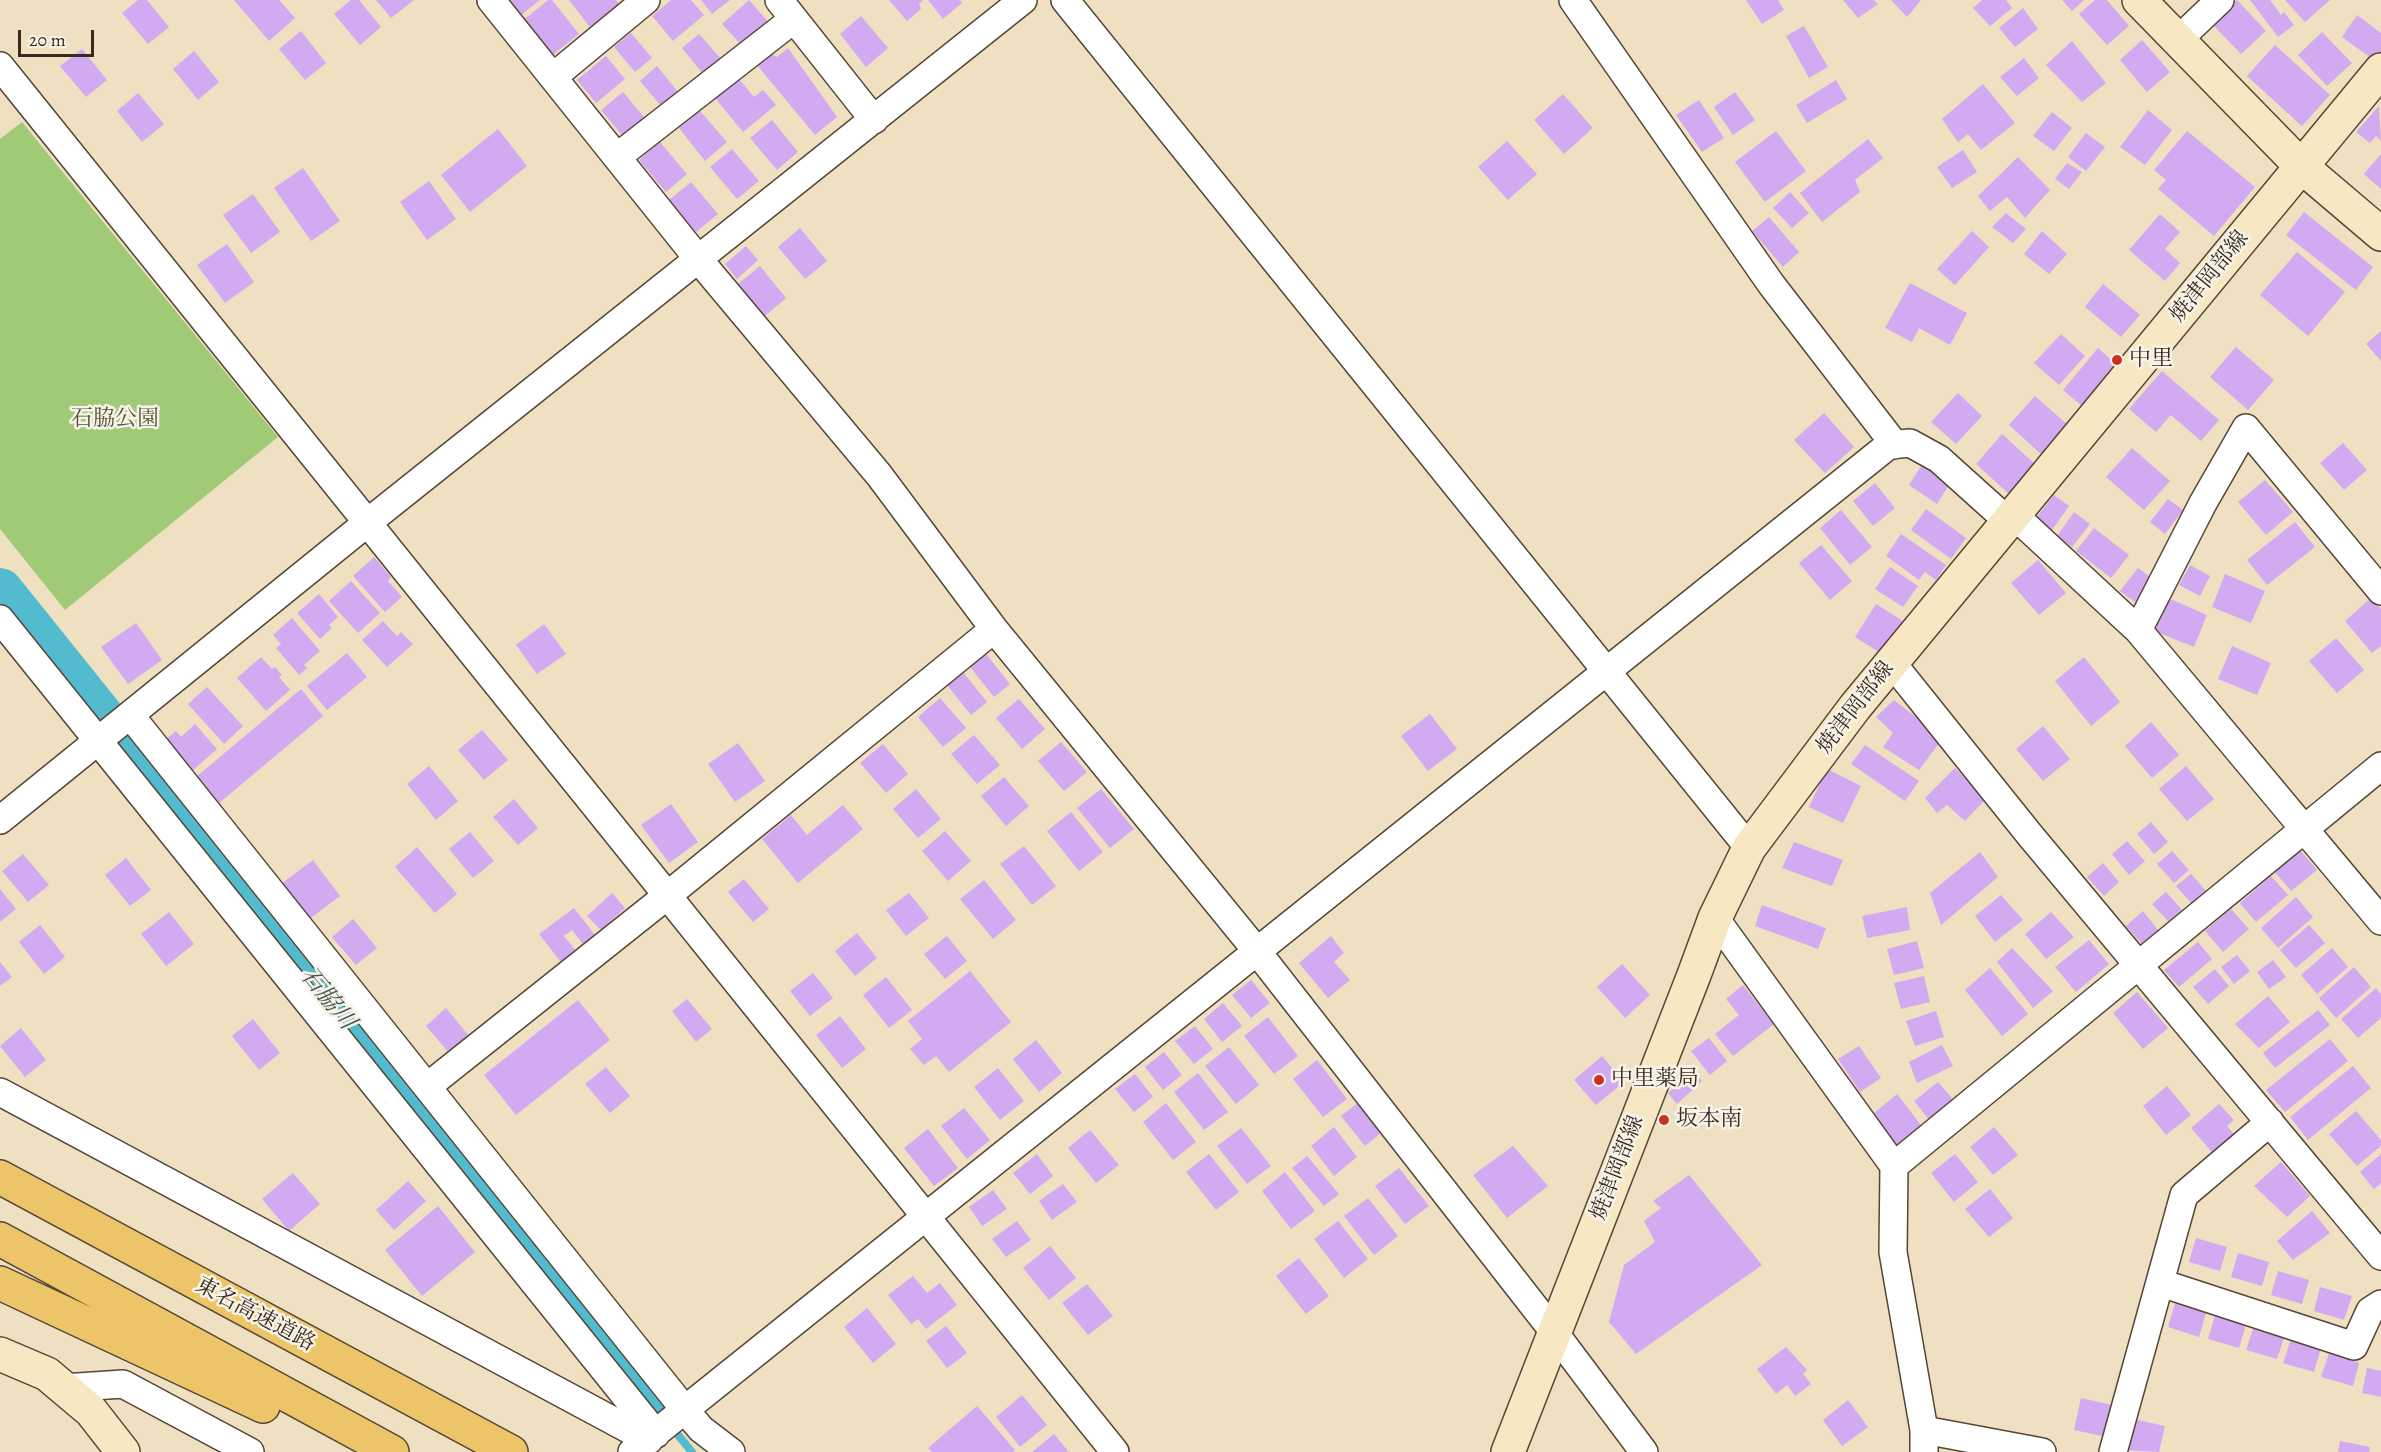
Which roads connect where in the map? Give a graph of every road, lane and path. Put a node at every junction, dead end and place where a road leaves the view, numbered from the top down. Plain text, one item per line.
1 (491, 0) edge
2 (1023, 0) edge
3 (1065, 0) edge
4 (1573, 0) edge
5 (2139, 0) edge
6 (2220, 0) edge
7 (639, 2) edge
8 (787, 10) edge
9 (2179, 39) junction
10 (0, 66) edge
11 (2381, 70) edge
12 (553, 77) junction
13 (874, 120) junction
14 (617, 157) junction
15 (2301, 166) junction
16 (2381, 234) edge
17 (699, 260) junction
18 (1895, 445) junction
19 (2011, 519) junction
20 (367, 523) junction
21 (2381, 591) edge
22 (0, 619) edge
23 (994, 629) junction
24 (2138, 630) junction
25 (1892, 663) junction
26 (1605, 672) junction
27 (130, 715) junction
28 (98, 740) junction
29 (2381, 766) edge
30 (0, 820) edge
31 (2304, 829) junction
32 (1749, 848) junction
33 (668, 896) junction
34 (1715, 918) junction
35 (2381, 921) edge
36 (1256, 950) junction
37 (2139, 966) junction
38 (428, 1086) junction
39 (0, 1092) edge
40 (2270, 1122) junction
41 (1894, 1166) junction
42 (0, 1177) edge
43 (928, 1217) junction
44 (0, 1239) edge
45 (2381, 1256) edge
46 (0, 1282) edge
47 (2161, 1282) junction
48 (2381, 1304) edge
49 (1554, 1332) junction
50 (0, 1354) edge
51 (63, 1388) junction
52 (685, 1410) junction
53 (1924, 1441) edge
54 (646, 1442) edge
55 (123, 1452) edge
56 (250, 1452) edge
57 (360, 1452) edge
58 (392, 1452) edge
59 (511, 1452) edge
60 (731, 1452) edge
61 (1115, 1452) edge
62 (1508, 1452) edge
63 (1644, 1452) edge
64 (2042, 1452) edge
65 (2113, 1452) edge

1 - 12 street
2 - 13 street
3 - 26 street
4 - 18 street
5 - 9 main road
6 - 9 street
7 - 12 street
8 - 13 street
8 - 14 street
9 - 15 main road
10 - 20 street
11 - 15 main road, 焼津岡部線
12 - 14 street
13 - 17 street
14 - 17 street
15 - 16 main road
15 - 19 main road, 焼津岡部線
17 - 20 street
17 - 23 street
18 - 19 street
18 - 26 street
19 - 24 street
19 - 25 main road, 焼津岡部線
20 - 27 street
20 - 33 street
21 - 24 street
22 - 28 street
23 - 33 street
23 - 36 street
24 - 31 street
25 - 32 main road, 焼津岡部線
25 - 37 street
26 - 32 street
26 - 36 street
27 - 28 street
27 - 38 street
28 - 30 street
28 - 54 street
29 - 31 street
31 - 35 street
31 - 37 street
32 - 34 main road, 焼津岡部線
33 - 38 street
33 - 43 street
34 - 41 street
34 - 49 main road, 焼津岡部線
36 - 43 street
36 - 49 street
37 - 40 street
37 - 41 street
38 - 52 street
39 - 54 street
40 - 45 street
40 - 47 street
41 - 53 street
42 - 59 highway, 東名高速道路
43 - 52 street
43 - 61 street
44 - 58 highway
46 - 57 highway
47 - 48 street
47 - 65 street
49 - 62 main road, 焼津岡部線
49 - 63 street
50 - 51 main road
51 - 55 main road
51 - 56 street
52 - 54 street
52 - 60 street
53 - 64 street

